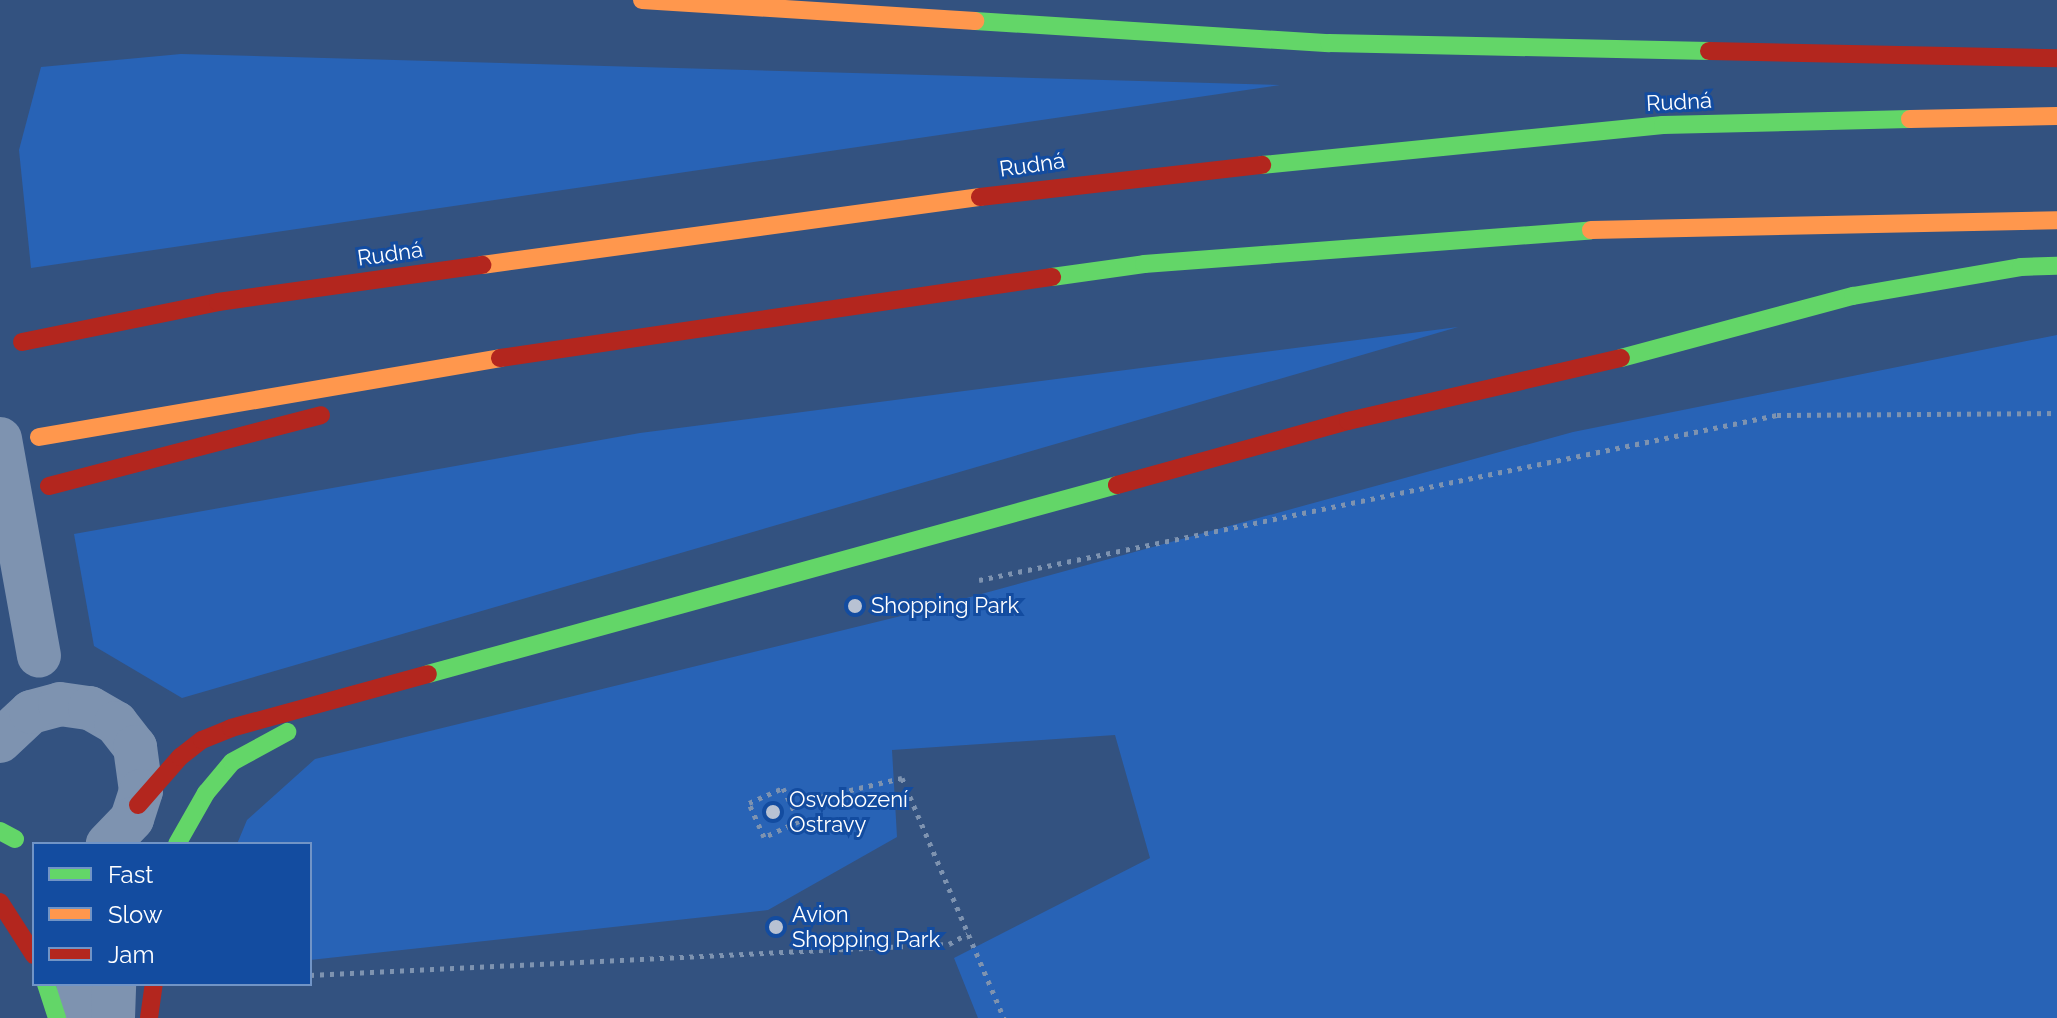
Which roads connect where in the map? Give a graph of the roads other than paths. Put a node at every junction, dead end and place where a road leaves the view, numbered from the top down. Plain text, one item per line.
1 (642, 0) edge
2 (2057, 58) edge
3 (2057, 116) edge
4 (2057, 220) edge
5 (2057, 266) edge
6 (610, 339) junction
7 (22, 342) dead end
8 (398, 395) dead end
9 (337, 411) dead end
10 (20, 438) edge
11 (49, 486) dead end
12 (367, 690) junction
13 (46, 707) junction
14 (0, 741) edge
15 (138, 805) junction
16 (112, 842) edge
17 (178, 842) edge
18 (0, 902) edge
19 (32, 952) edge
20 (47, 986) edge
21 (78, 986) edge
22 (114, 986) edge
23 (154, 986) edge
24 (57, 1018) edge
25 (80, 1018) edge
26 (113, 1018) edge
27 (149, 1018) edge

1 - 2 highway
3 - 7 highway, Rudná
4 - 6 highway
5 - 12 highway
6 - 8 highway
6 - 10 highway
9 - 11 highway
10 - 13 street, bridge
12 - 15 highway
12 - 17 highway
13 - 14 street
13 - 15 street
15 - 16 street
18 - 19 highway
20 - 24 highway
21 - 25 street
22 - 26 street
23 - 27 highway

